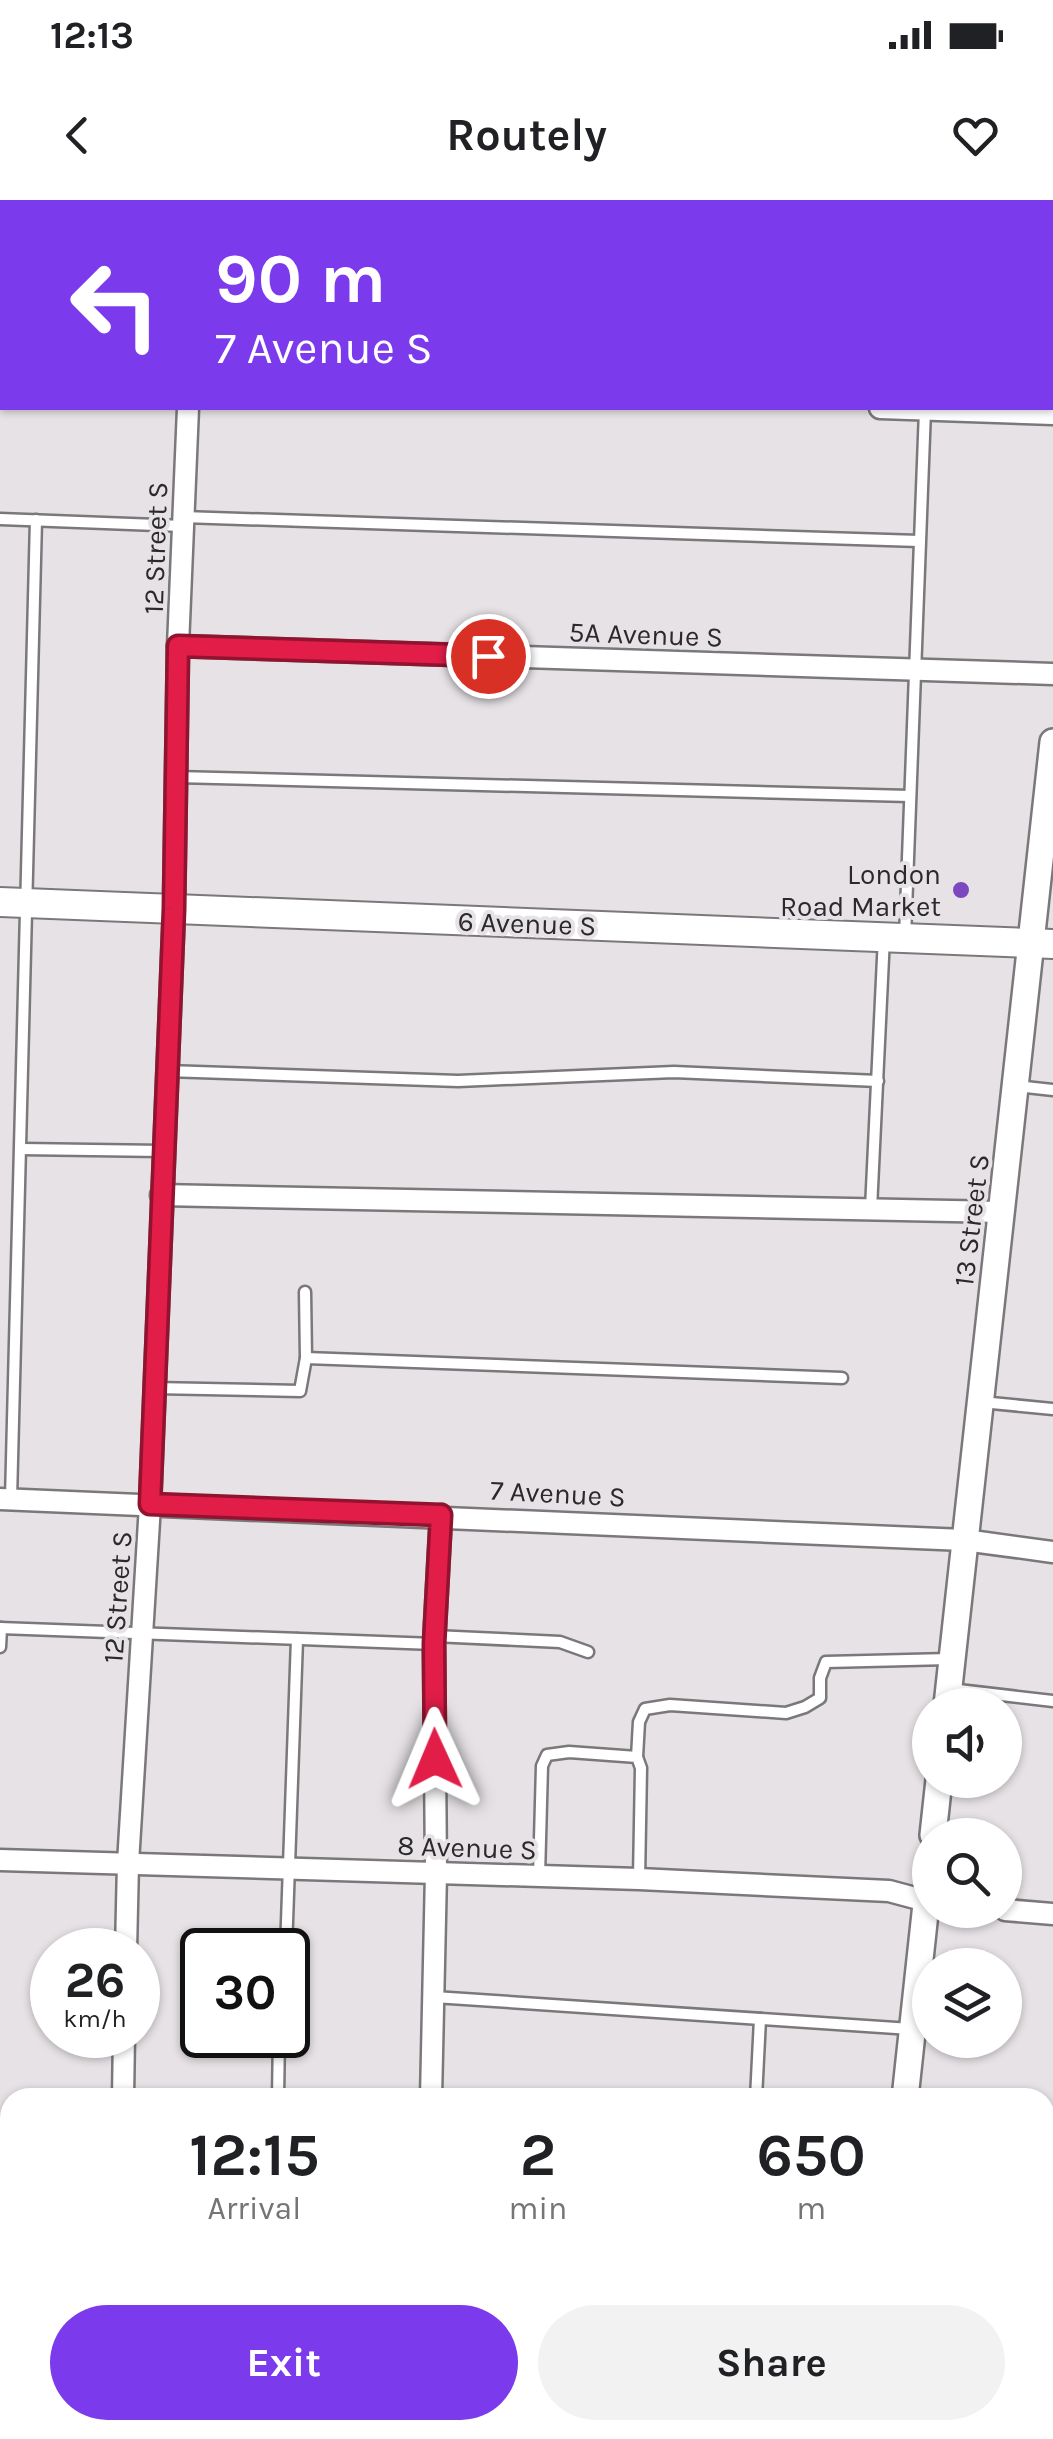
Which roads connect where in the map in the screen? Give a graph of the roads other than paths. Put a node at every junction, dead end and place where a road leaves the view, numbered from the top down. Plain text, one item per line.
1 (188, 410) edge
2 (924, 410) edge
3 (971, 410) edge
4 (1053, 414) edge
5 (0, 519) edge
6 (36, 520) junction
7 (183, 521) junction
8 (919, 541) junction
9 (178, 646) junction
10 (914, 670) junction
11 (1053, 674) edge
12 (1053, 742) edge
13 (176, 777) junction
14 (910, 796) junction
15 (0, 902) edge
16 (28, 903) junction
17 (174, 909) junction
18 (894, 937) junction
19 (1042, 943) edge
20 (166, 1071) junction
21 (878, 1081) junction
22 (1016, 1086) junction
23 (1053, 1090) edge
24 (21, 1149) junction
25 (163, 1151) junction
26 (161, 1194) junction
27 (871, 1209) junction
28 (1002, 1212) junction
29 (304, 1292) dead end
30 (306, 1358) junction
31 (842, 1378) dead end
32 (154, 1388) junction
33 (980, 1402) junction
34 (1053, 1409) edge
35 (6, 1499) edge
36 (150, 1504) junction
37 (441, 1515) junction
38 (964, 1540) junction
39 (1053, 1552) edge
40 (0, 1628) edge
41 (142, 1634) junction
42 (297, 1639) junction
43 (434, 1640) junction
44 (0, 1647) edge
45 (588, 1652) dead end
46 (952, 1659) junction
47 (949, 1688) edge
48 (1022, 1700) edge
49 (1053, 1701) edge
50 (637, 1757) junction
51 (0, 1860) edge
52 (128, 1864) junction
53 (290, 1869) junction
54 (436, 1873) junction
55 (539, 1877) junction
56 (638, 1879) junction
57 (912, 1897) edge
58 (1022, 1911) edge
59 (1053, 1914) edge
60 (127, 1928) edge
61 (287, 1928) edge
62 (433, 1997) junction
63 (760, 2019) junction
64 (912, 2029) joint
65 (124, 2058) edge
66 (279, 2058) edge
67 (123, 2088) edge
68 (278, 2088) edge
69 (431, 2088) edge
70 (757, 2088) edge
71 (905, 2088) edge

1 - 7 street, 12 Street S
2 - 8 lane
3 - 4 street
5 - 6 lane
6 - 7 lane
6 - 16 lane
7 - 8 lane
7 - 9 street, 12 Street S
8 - 10 lane
9 - 10 street, 5A Avenue S
9 - 13 street, 12 Street S
10 - 11 street, 5A Avenue S
10 - 14 lane
12 - 19 street, 13 Street S
13 - 14 lane
13 - 17 street, 12 Street S
14 - 18 lane
15 - 16 main road, 6 Avenue S
16 - 17 main road, 6 Avenue S
16 - 24 lane
17 - 18 main road, 6 Avenue S
17 - 20 street, 12 Street S
18 - 19 main road, 6 Avenue S
18 - 21 lane
19 - 22 street, 13 Street S
20 - 21 lane
20 - 25 street, 12 Street S
21 - 27 lane
22 - 23 lane
22 - 28 street, 13 Street S
24 - 25 lane
24 - 35 lane
25 - 26 street, 12 Street S
26 - 27 street
26 - 32 street, 12 Street S
27 - 28 street
28 - 33 street, 13 Street S
29 - 30 lane
30 - 31 lane
30 - 32 lane
32 - 36 street, 12 Street S
33 - 34 lane
33 - 38 street, 13 Street S
35 - 36 street, 7 Avenue S
36 - 37 street, 7 Avenue S
36 - 41 street, 12 Street S
37 - 38 street, 7 Avenue S
37 - 43 street
38 - 39 street, 7 Avenue S
38 - 46 street, 13 Street S
40 - 41 lane
40 - 44 lane
41 - 42 lane
41 - 52 street, 12 Street S
42 - 43 lane
42 - 53 lane
43 - 45 lane
43 - 54 street
46 - 47 street, 13 Street S
46 - 50 lane
48 - 49 lane
50 - 55 lane
50 - 56 lane
51 - 52 street, 8 Avenue S
52 - 53 street, 8 Avenue S
52 - 60 street, 12 Street S
53 - 54 street, 8 Avenue S
53 - 61 lane
54 - 55 street, 8 Avenue S
54 - 62 street
55 - 56 street, 8 Avenue S
56 - 57 street, 8 Avenue S
58 - 59 street
62 - 63 lane
62 - 69 street
63 - 64 lane
63 - 70 lane
64 - 71 street
65 - 67 street
66 - 68 lane

